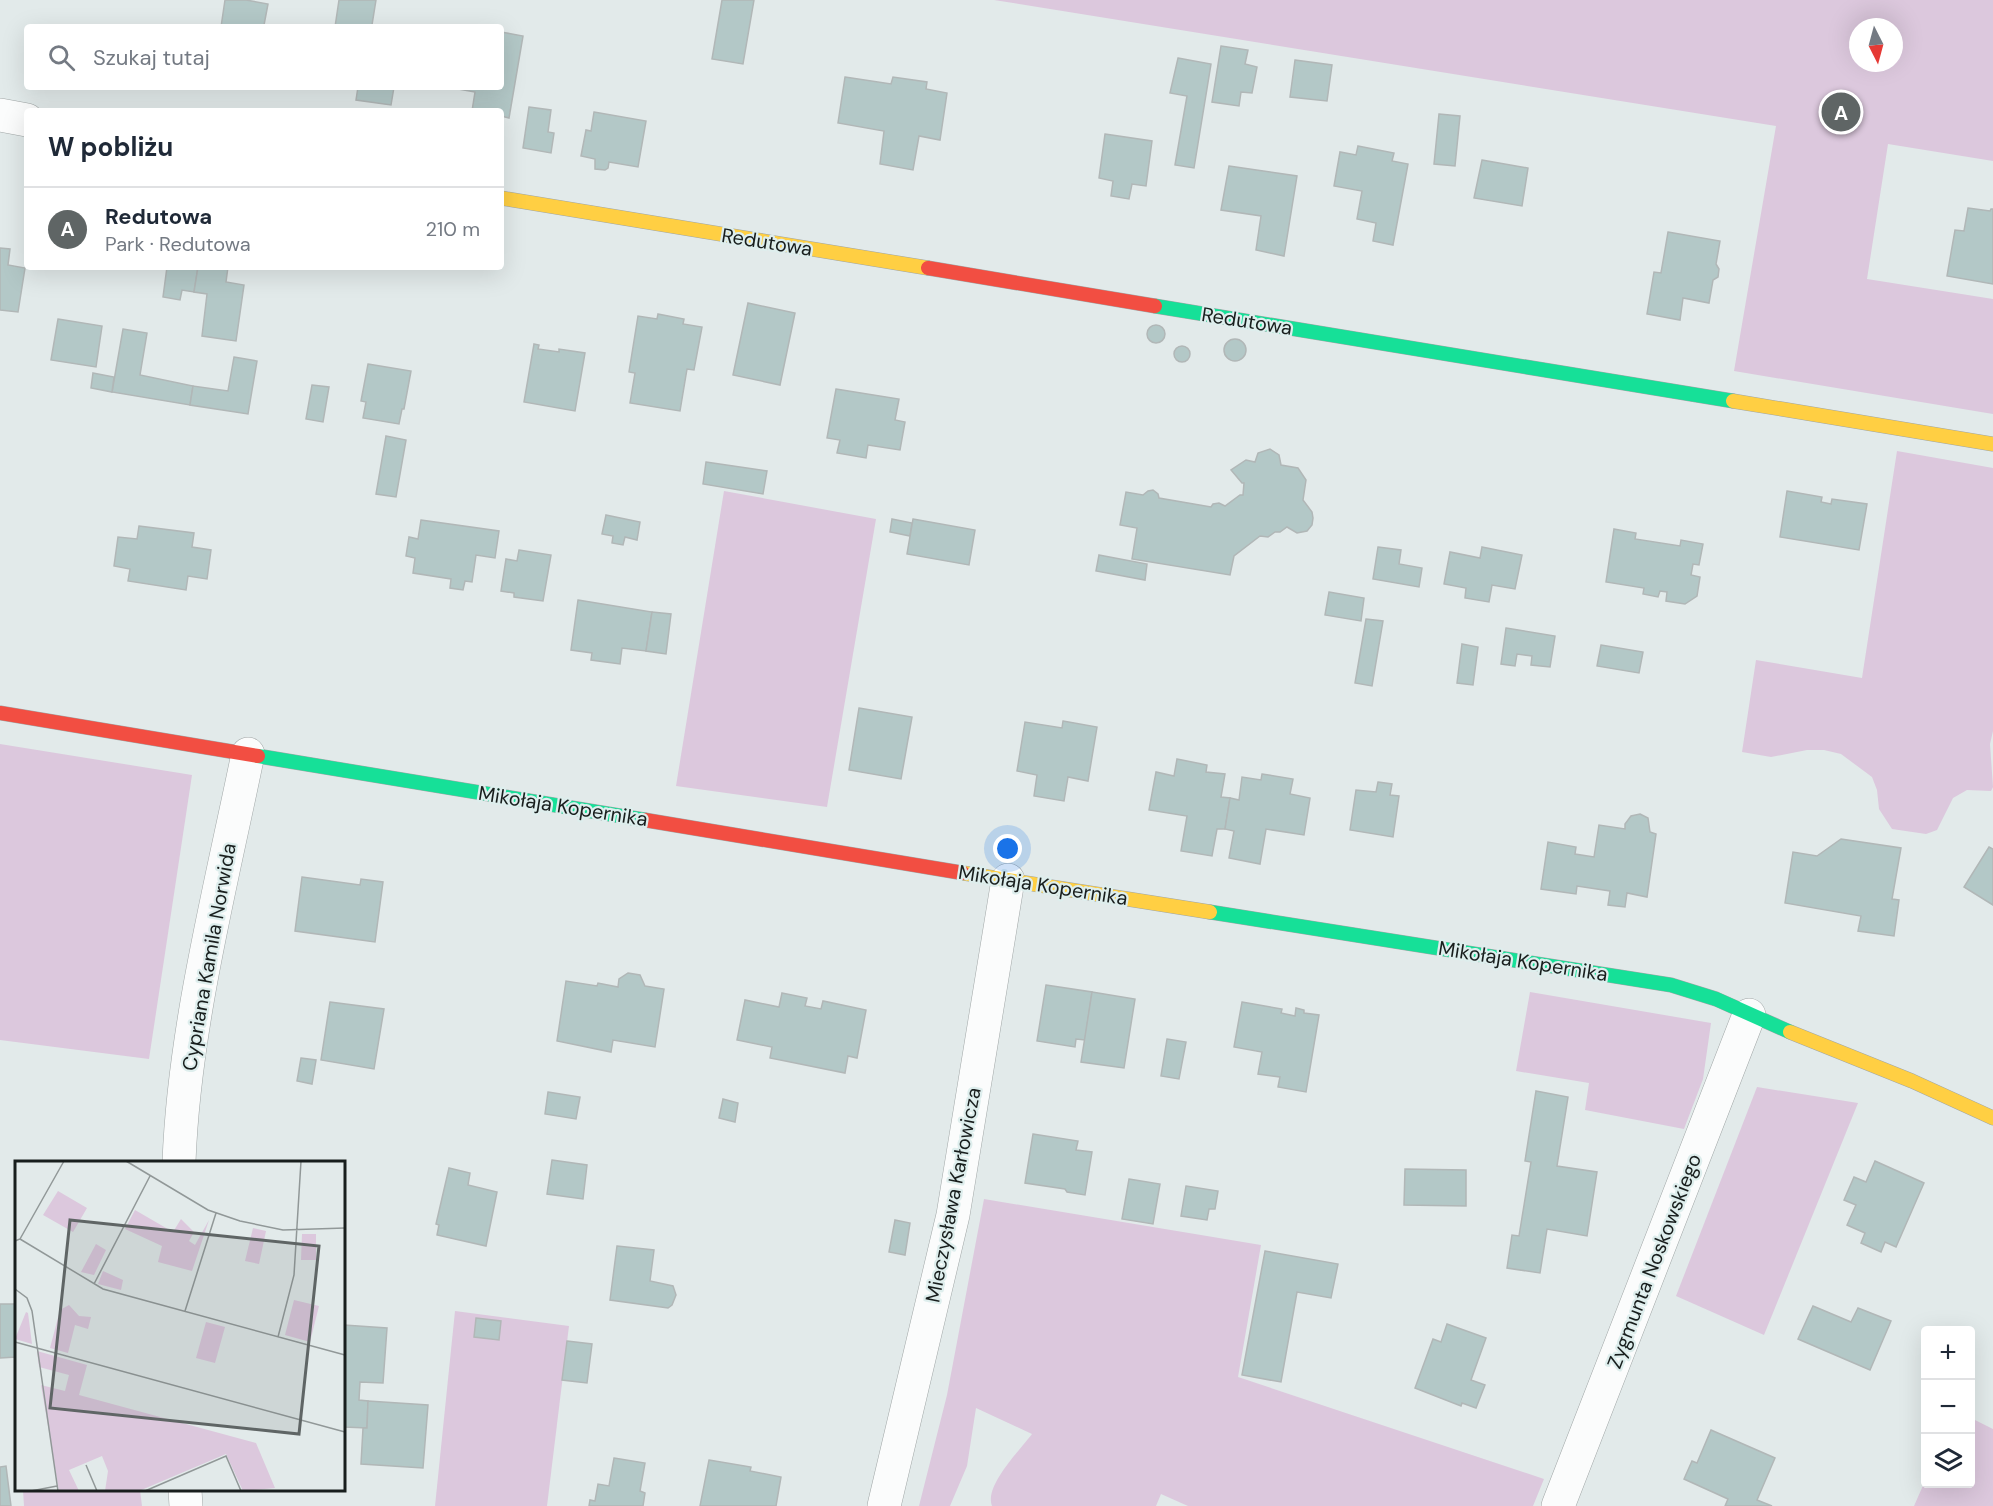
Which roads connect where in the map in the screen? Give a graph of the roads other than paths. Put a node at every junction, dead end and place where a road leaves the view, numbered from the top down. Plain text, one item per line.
1 (0, 116) edge
2 (24, 120) edge
3 (504, 198) edge
4 (1993, 444) edge
5 (0, 713) edge
6 (248, 754) junction
7 (1008, 880) junction
8 (1749, 1015) junction
9 (1993, 1118) edge
10 (179, 1161) edge
11 (185, 1491) edge
12 (186, 1506) edge
13 (884, 1506) edge
14 (1558, 1506) edge

1 - 2 street
3 - 4 street, Redutowa
5 - 6 street, Mikołaja Kopernika
6 - 7 street, Mikołaja Kopernika
6 - 10 street, Cypriana Kamila Norwida
7 - 8 street, Mikołaja Kopernika
7 - 13 street, Mieczysława Karłowicza
8 - 9 street, Mikołaja Kopernika
8 - 14 street, Zygmunta Noskowskiego
11 - 12 street

